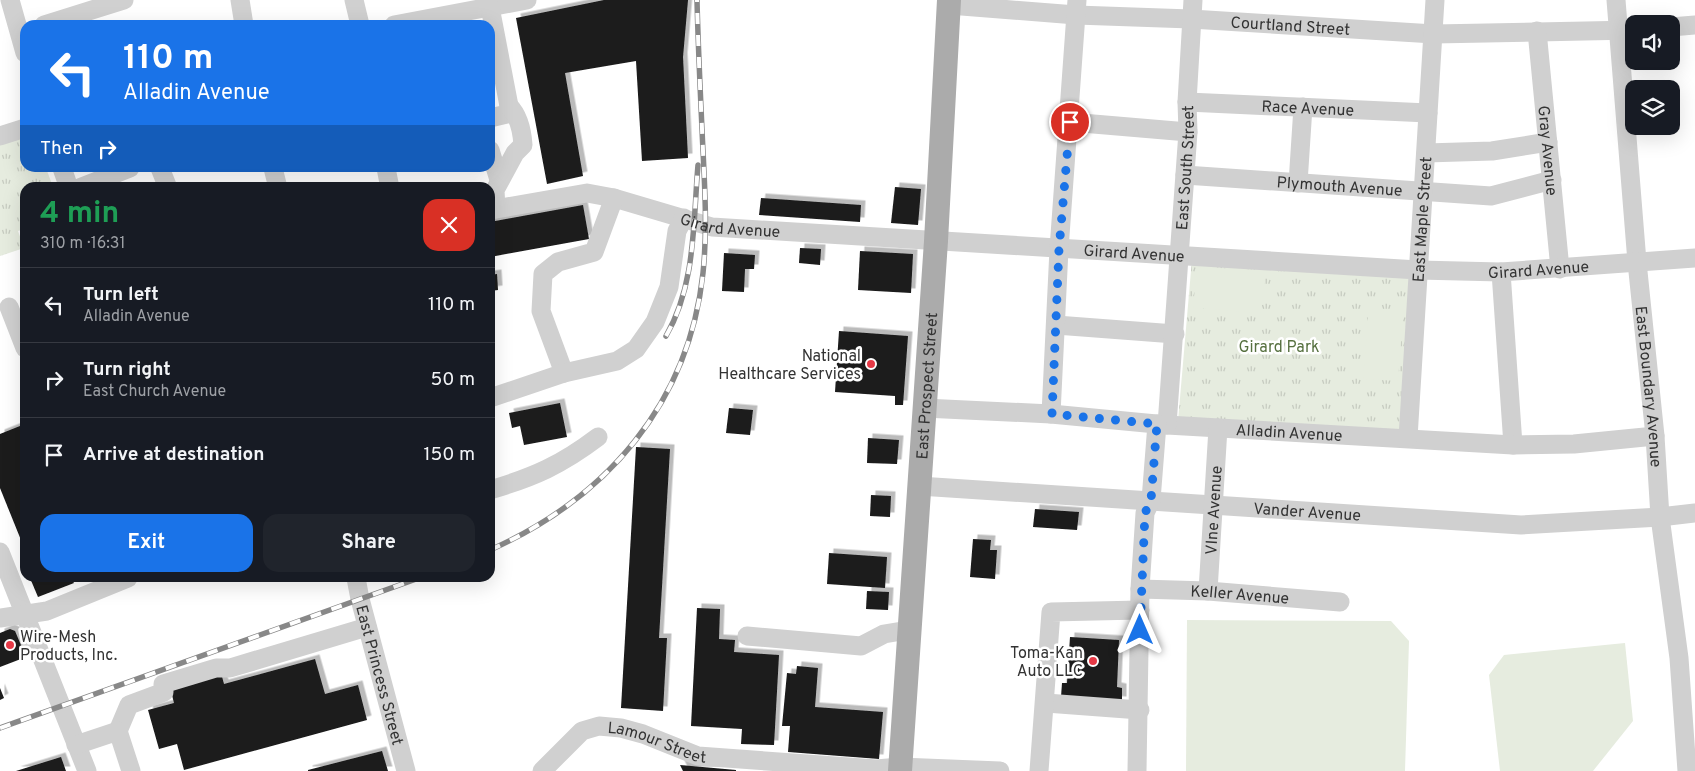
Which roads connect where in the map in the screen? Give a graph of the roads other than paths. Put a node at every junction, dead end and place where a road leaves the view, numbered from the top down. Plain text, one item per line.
1 (10, 0) edge
2 (123, 0) edge
3 (240, 0) edge
4 (354, 0) edge
5 (527, 0) edge
6 (1193, 0) edge
7 (1434, 0) edge
8 (1616, 0) edge
9 (949, 2) edge
10 (490, 7) junction
11 (1076, 7) edge
12 (456, 19) edge
13 (1191, 19) junction
14 (60, 20) edge
15 (243, 20) edge
16 (359, 20) edge
17 (492, 20) edge
18 (1695, 25) edge
19 (1680, 26) edge
20 (20, 27) edge
21 (1625, 27) edge
22 (1625, 30) edge
23 (1537, 31) junction
24 (495, 33) edge
25 (1434, 34) junction
26 (1628, 70) edge
27 (1187, 102) junction
28 (509, 106) junction
29 (1303, 107) junction
30 (1428, 113) junction
31 (495, 117) edge
32 (1070, 122) junction
33 (20, 130) edge
34 (1188, 132) junction
35 (0, 136) edge
36 (1548, 142) junction
37 (1426, 153) junction
38 (495, 167) edge
39 (120, 172) edge
40 (1185, 175) junction
41 (499, 180) junction
42 (1552, 180) junction
43 (94, 182) edge
44 (1298, 182) junction
45 (495, 190) edge
46 (1424, 191) junction
47 (614, 198) junction
48 (495, 210) edge
49 (684, 218) junction
50 (936, 241) junction
51 (1059, 249) junction
52 (1180, 254) junction
53 (1695, 258) edge
54 (1637, 262) junction
55 (1560, 269) junction
56 (1418, 270) junction
57 (1501, 272) junction
58 (11, 307) edge
59 (1056, 325) junction
60 (20, 333) edge
61 (1175, 334) junction
62 (564, 373) junction
63 (495, 396) edge
64 (924, 408) junction
65 (1052, 414) junction
66 (1162, 424) junction
67 (1218, 428) junction
68 (1655, 436) junction
69 (598, 438) dead end
70 (1408, 438) junction
71 (1514, 445) junction
72 (919, 486) junction
73 (495, 489) edge
74 (1151, 500) junction
75 (1213, 504) junction
76 (1695, 513) edge
77 (1660, 517) junction
78 (0, 552) edge
79 (113, 582) edge
80 (357, 582) edge
81 (1140, 590) junction
82 (1208, 591) junction
83 (1340, 602) dead end
84 (1140, 610) junction
85 (25, 614) junction
86 (0, 618) edge
87 (367, 627) junction
88 (908, 630) junction
89 (747, 636) dead end
90 (1687, 658) edge
91 (1046, 702) junction
92 (1140, 710) junction
93 (118, 730) junction
94 (76, 745) junction
95 (900, 769) edge
96 (87, 771) edge
97 (131, 771) edge
98 (406, 771) edge
99 (542, 771) edge
100 (989, 771) edge
101 (1039, 771) edge
102 (1137, 771) edge
103 (1687, 771) edge

1 - 20 street
2 - 14 street
3 - 15 street
4 - 16 street
5 - 10 street
6 - 13 street, East South Street
7 - 25 street, East Maple Street
8 - 21 street, East Boundary Avenue
9 - 11 street, Courtland Street
9 - 50 main road, East Prospect Street
10 - 12 street
10 - 17 street
11 - 13 street, Courtland Street
11 - 32 street
13 - 25 street, Courtland Street
13 - 27 street, East South Street
18 - 19 street
22 - 23 street, Courtland Street
23 - 25 street, Courtland Street
23 - 36 street, Gray Avenue
24 - 28 street
25 - 30 street, East Maple Street
26 - 54 street, East Boundary Avenue
27 - 29 street, Race Avenue
27 - 34 street, East South Street
28 - 31 street
28 - 41 street
29 - 30 street, Race Avenue
29 - 44 street
30 - 37 street, East Maple Street
32 - 34 street
32 - 51 street
33 - 35 street
34 - 40 street, East South Street
36 - 37 street
36 - 42 street, Gray Avenue
37 - 46 street, East Maple Street
38 - 41 street
39 - 43 street
40 - 44 street, Plymouth Avenue
40 - 52 street, East South Street
41 - 45 street
42 - 46 street, Plymouth Avenue
42 - 55 street, Gray Avenue
44 - 46 street, Plymouth Avenue
46 - 56 street, East Maple Street
47 - 48 street, Girard Avenue
47 - 49 street, Girard Avenue
47 - 62 street
49 - 50 street, Girard Avenue
49 - 62 street
50 - 51 street, Girard Avenue
50 - 64 main road, East Prospect Street
51 - 52 street, Girard Avenue
51 - 59 street
52 - 56 street, Girard Avenue
52 - 61 street, East South Street
53 - 54 street, Girard Avenue
54 - 55 street, Girard Avenue
54 - 68 street, East Boundary Avenue
55 - 57 street, Girard Avenue
56 - 57 street, Girard Avenue
56 - 70 street, East Maple Street
57 - 71 street
58 - 60 street
59 - 61 street
59 - 65 street
61 - 66 street, East South Street
62 - 63 street
64 - 65 street, Alladin Avenue
64 - 72 main road, East Prospect Street
65 - 66 street, Alladin Avenue
66 - 67 street, Alladin Avenue
66 - 74 street, East South Street
67 - 70 street, Alladin Avenue
67 - 75 street, VIne Avenue
68 - 71 street, Alladin Avenue
68 - 77 street, East Boundary Avenue
69 - 73 street
70 - 71 street, Alladin Avenue
72 - 74 street, Vander Avenue
72 - 88 main road, East Prospect Street
74 - 75 street, Vander Avenue
74 - 81 street, East South Street
75 - 77 street, Vander Avenue
75 - 82 street, VIne Avenue
76 - 77 street, Vander Avenue
77 - 90 street, East Boundary Avenue
78 - 85 street
79 - 85 street
80 - 87 street, East Princess Street
81 - 82 street, Keller Avenue
81 - 84 street, East South Street
82 - 83 street, Keller Avenue
84 - 91 street
84 - 92 street, East South Street
85 - 86 street
85 - 94 street
87 - 93 street
87 - 98 street, East Princess Street
88 - 89 street
88 - 95 main road, East Prospect Street
90 - 103 street, East Boundary Avenue
91 - 92 street
91 - 101 street
92 - 102 street, East South Street
93 - 94 street
93 - 97 street
94 - 96 street
95 - 99 street, Lamour Street
95 - 100 street, Lamour Street

